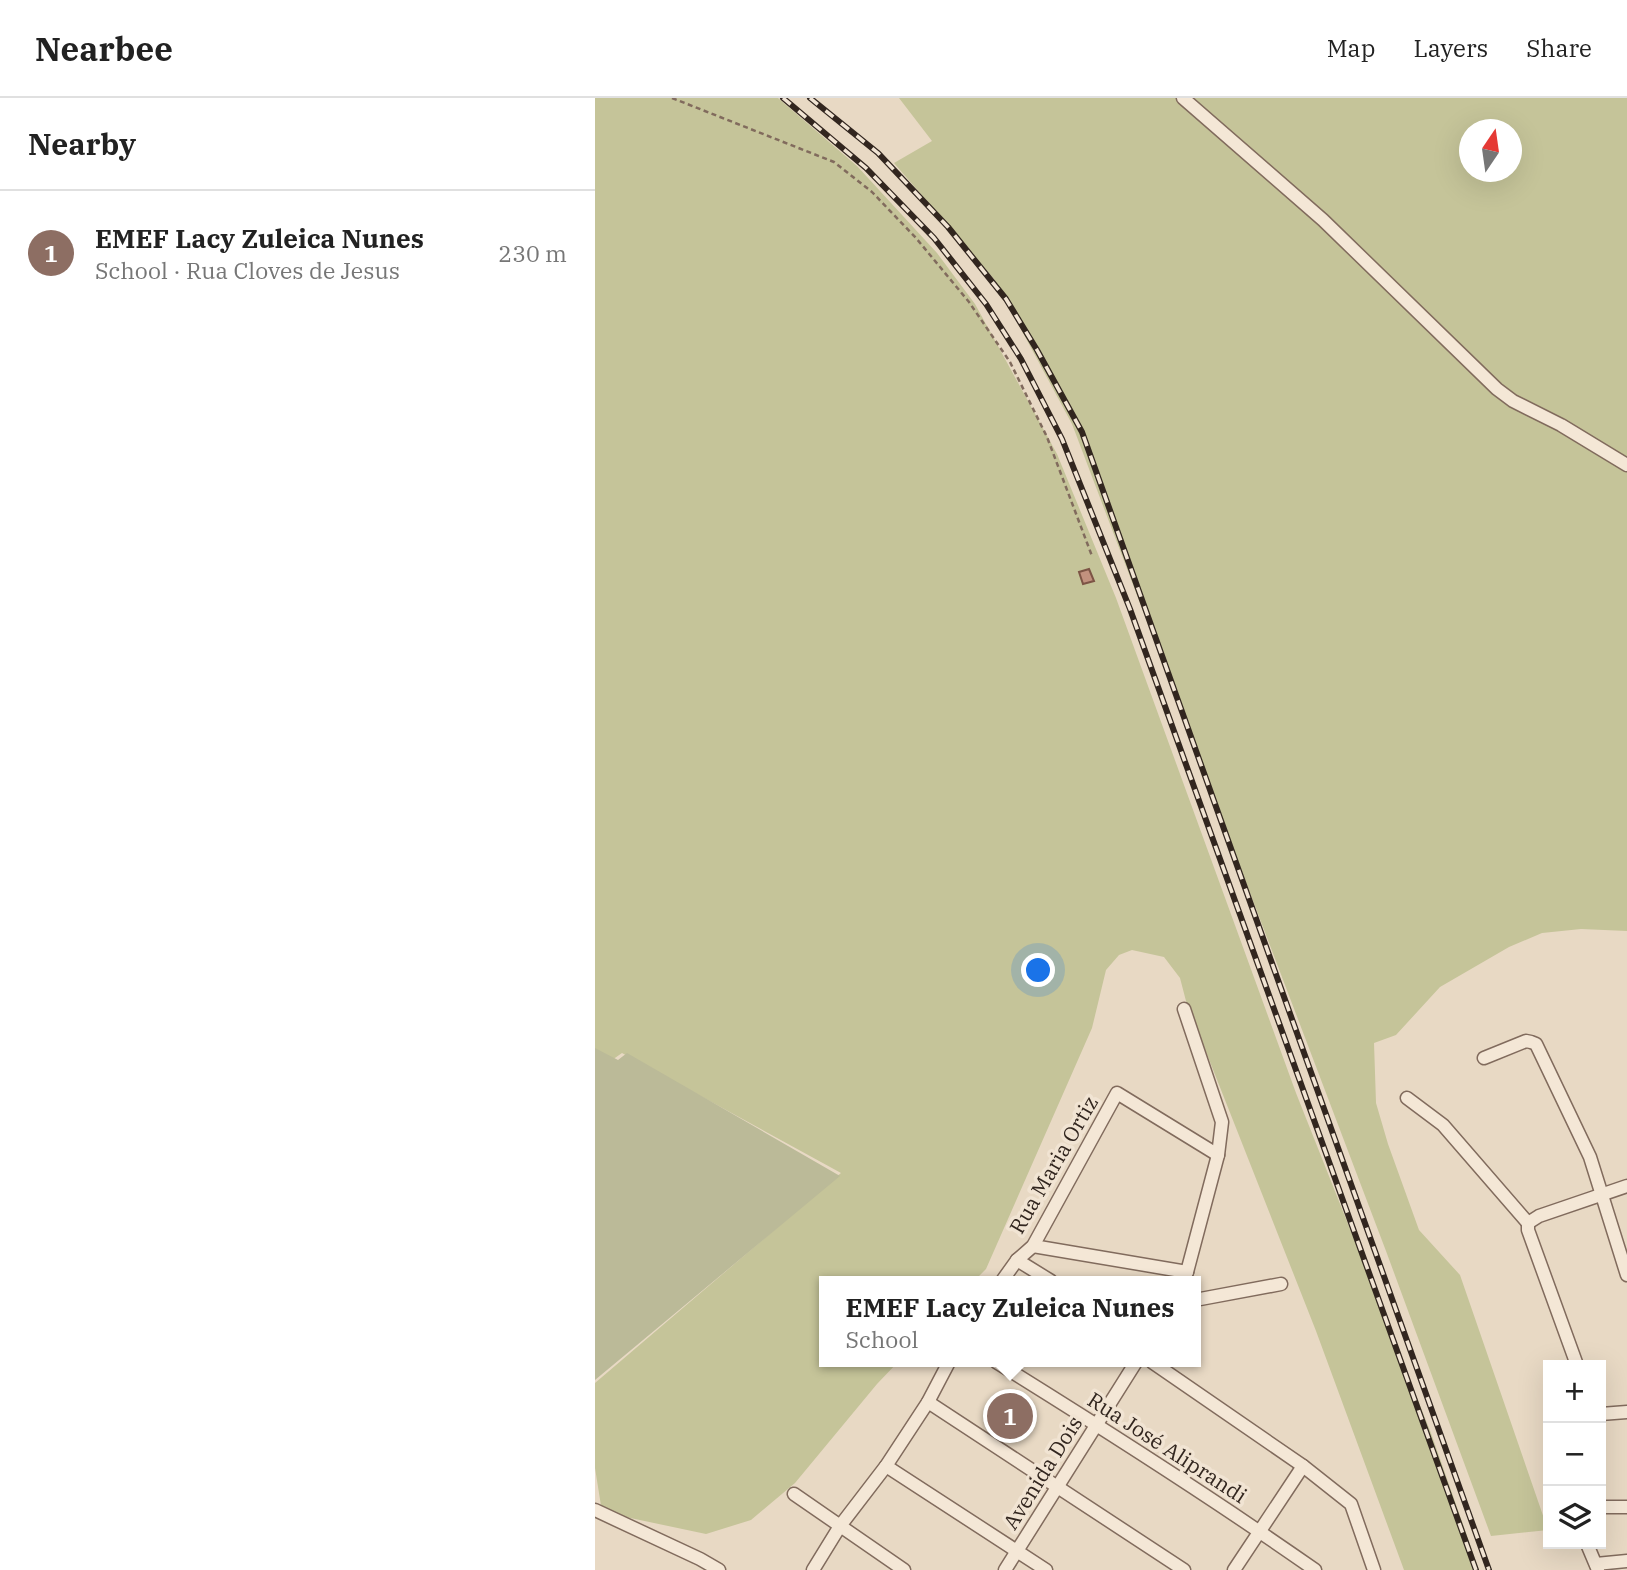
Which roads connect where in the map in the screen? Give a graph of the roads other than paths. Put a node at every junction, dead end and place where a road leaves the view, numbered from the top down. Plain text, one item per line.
1 (1183, 98) edge
2 (1627, 464) edge
3 (1184, 1009) dead end
4 (1484, 1058) dead end
5 (1407, 1098) dead end
6 (1218, 1155) junction
7 (1627, 1186) edge
8 (1601, 1195) junction
9 (1528, 1223) junction
10 (1033, 1245) junction
11 (1017, 1260) junction
12 (1627, 1275) edge
13 (1006, 1276) edge
14 (1043, 1276) edge
15 (1180, 1276) edge
16 (1185, 1276) edge
17 (1281, 1284) dead end
18 (1201, 1299) edge
19 (1575, 1360) edge
20 (946, 1367) edge
21 (1004, 1367) edge
22 (1133, 1367) edge
23 (1158, 1367) edge
24 (928, 1402) junction
25 (1627, 1412) edge
26 (1606, 1414) edge
27 (1096, 1424) junction
28 (886, 1466) junction
29 (1303, 1466) junction
30 (1058, 1486) junction
31 (794, 1494) dead end
32 (1606, 1507) edge
33 (1627, 1507) edge
34 (595, 1510) edge
35 (839, 1526) junction
36 (1259, 1531) junction
37 (1589, 1549) edge
38 (1017, 1551) junction
39 (1627, 1562) edge
40 (1597, 1567) edge
41 (719, 1570) edge
42 (813, 1570) edge
43 (904, 1570) edge
44 (1006, 1570) edge
45 (1046, 1570) edge
46 (1184, 1570) edge
47 (1234, 1570) edge
48 (1315, 1570) edge
49 (1374, 1570) edge

1 - 2 street
3 - 6 street
4 - 8 street
5 - 9 street
6 - 10 street, Rua Maria Ortiz
6 - 16 street
7 - 8 street
8 - 9 street
8 - 12 street
9 - 19 street
10 - 11 street, Rua Maria Ortiz
10 - 15 street
11 - 13 street, Rua Maria Ortiz
11 - 14 street
17 - 18 street
20 - 24 street
21 - 27 street, Rua José Aliprandi
22 - 27 street, Avenida Dois
23 - 29 street
24 - 28 street
24 - 30 street
25 - 26 street
27 - 30 street, Avenida Dois
27 - 36 street, Rua José Aliprandi
28 - 35 street
28 - 38 street
29 - 36 street
29 - 49 street
30 - 38 street, Avenida Dois
30 - 46 street
31 - 35 street
32 - 33 street
34 - 41 street
35 - 42 street
35 - 43 street
36 - 47 street
36 - 48 street, Rua José Aliprandi
37 - 40 street
38 - 44 street, Avenida Dois
38 - 45 street
39 - 40 street

